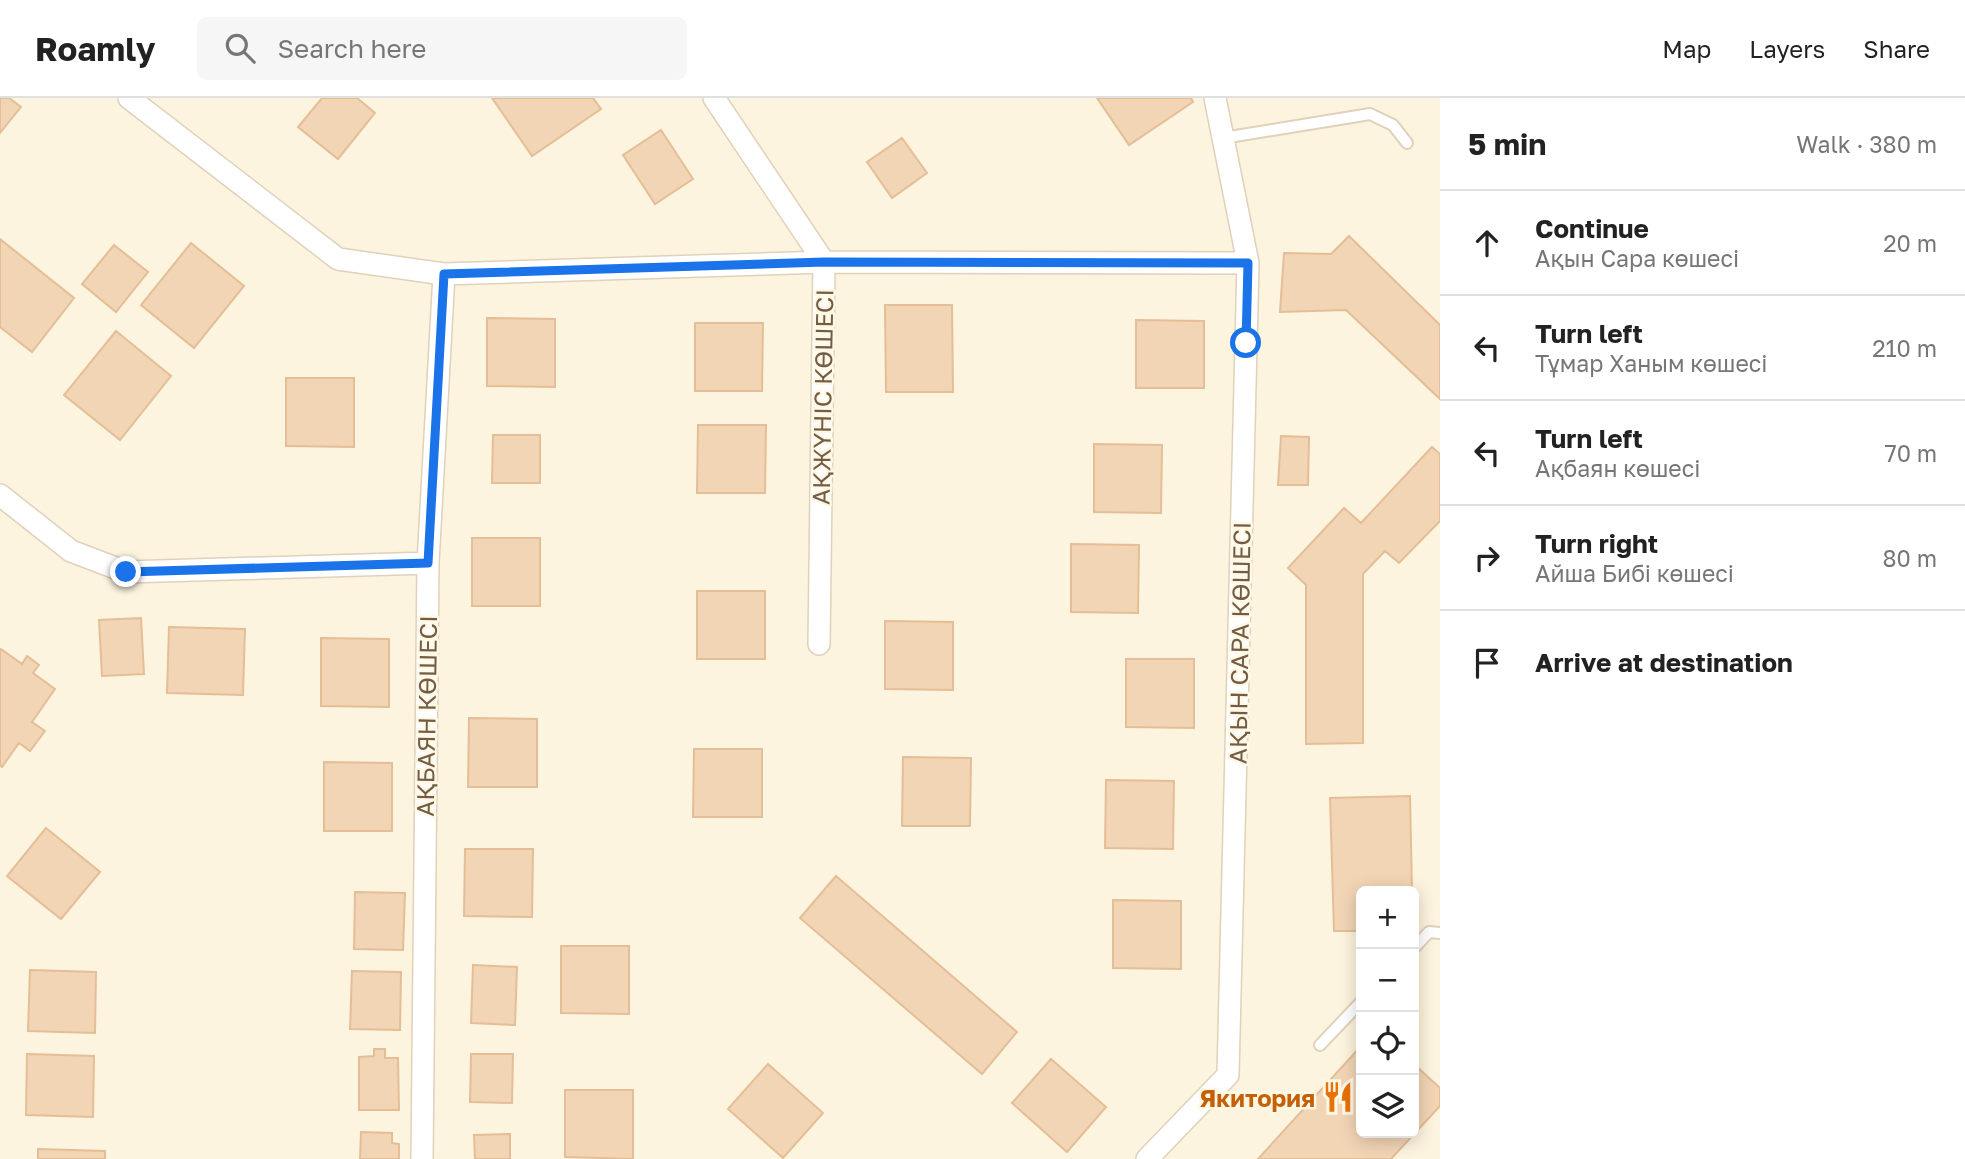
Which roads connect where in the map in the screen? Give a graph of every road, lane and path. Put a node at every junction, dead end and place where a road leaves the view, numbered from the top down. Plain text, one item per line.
1 (128, 98) edge
2 (715, 98) edge
3 (1215, 98) edge
4 (1223, 138) junction
5 (1407, 143) dead end
6 (824, 262) junction
7 (1248, 263) junction
8 (444, 274) junction
9 (0, 495) edge
10 (428, 563) junction
11 (819, 644) dead end
12 (1440, 933) edge
13 (1419, 943) edge
14 (1356, 1007) edge
15 (1320, 1045) dead end
16 (422, 1159) edge
17 (1147, 1159) edge

1 - 8 street
2 - 6 street, АҚЖҮНІС КӨШЕСІ
3 - 4 street, АҚЫН САРА КӨШЕСІ
4 - 5 lane
4 - 7 street, АҚЫН САРА КӨШЕСІ
6 - 7 street
6 - 8 street
6 - 11 street, АҚЖҮНІС КӨШЕСІ
7 - 17 street, АҚЫН САРА КӨШЕСІ
8 - 10 street, АҚБАЯН КӨШЕСІ
9 - 10 street
10 - 16 street, АҚБАЯН КӨШЕСІ
12 - 13 lane
14 - 15 lane

